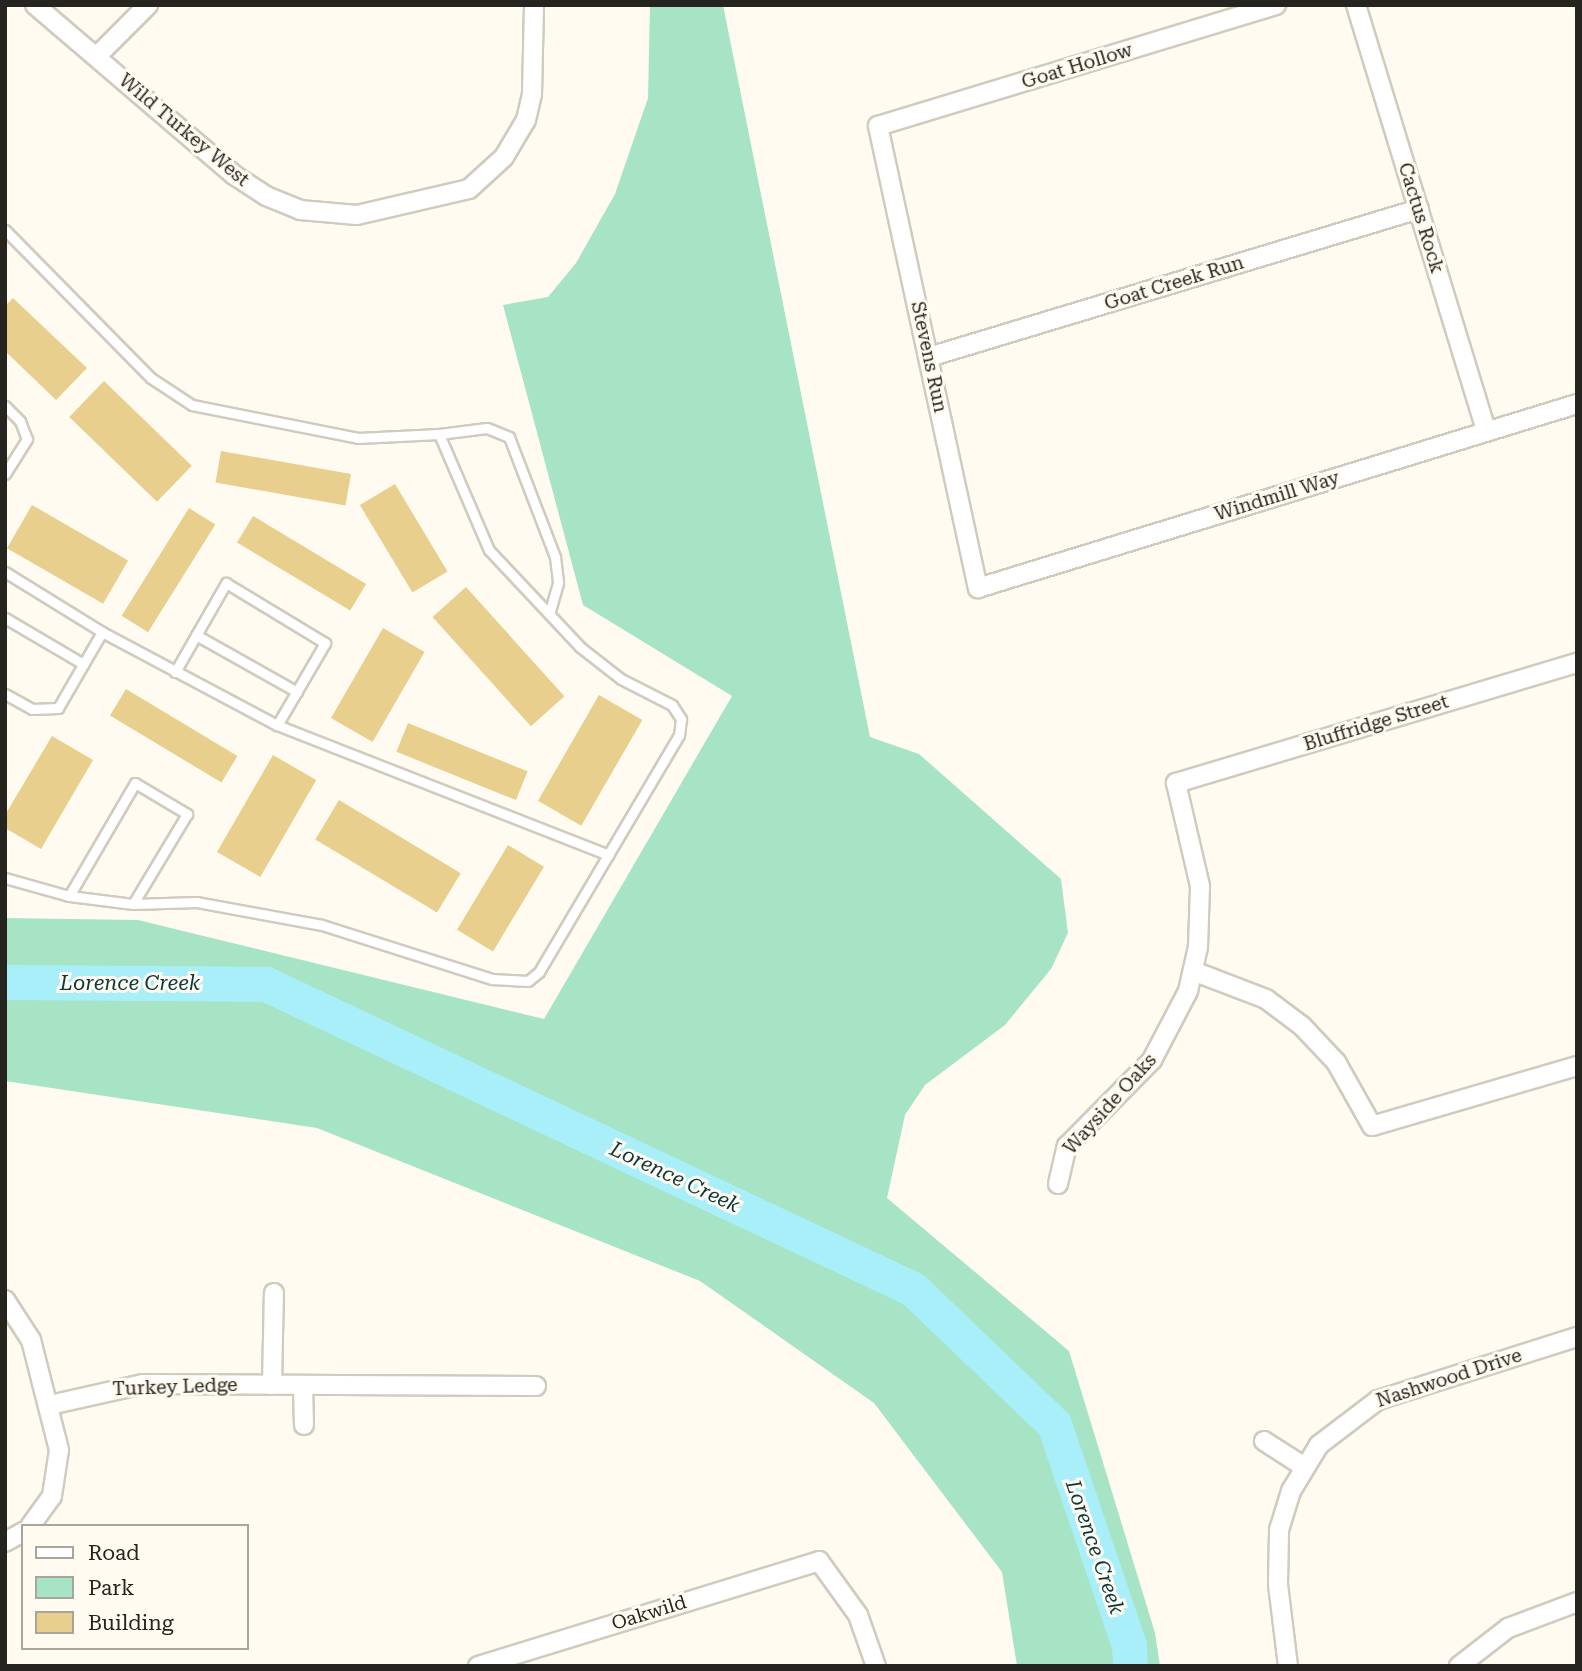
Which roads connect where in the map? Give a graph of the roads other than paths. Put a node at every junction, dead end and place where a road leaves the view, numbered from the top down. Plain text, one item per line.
1 (35, 5) edge
2 (148, 5) edge
3 (534, 5) edge
4 (1276, 5) edge
5 (1356, 5) edge
6 (96, 57) junction
7 (878, 126) joint
8 (1419, 209) junction
9 (5, 230) edge
10 (929, 357) junction
11 (1577, 404) edge
12 (5, 406) edge
13 (1486, 432) junction
14 (439, 434) junction
15 (5, 474) edge
16 (5, 572) edge
17 (978, 588) joint
18 (549, 614) junction
19 (5, 618) edge
20 (102, 632) junction
21 (196, 635) junction
22 (1577, 663) edge
23 (83, 664) junction
24 (175, 672) junction
25 (297, 692) junction
26 (5, 694) edge
27 (278, 726) junction
28 (1176, 783) joint
29 (608, 855) junction
30 (5, 878) edge
31 (69, 896) junction
32 (134, 904) junction
33 (1193, 971) junction
34 (1577, 1066) edge
35 (1058, 1184) dead end
36 (274, 1293) dead end
37 (5, 1300) edge
38 (1577, 1337) edge
39 (272, 1385) junction
40 (303, 1385) junction
41 (536, 1387) dead end
42 (50, 1405) junction
43 (304, 1426) dead end
44 (1264, 1441) dead end
45 (1303, 1466) junction
46 (31, 1524) edge
47 (21, 1533) edge
48 (5, 1542) edge
49 (1577, 1602) edge
50 (478, 1666) edge
51 (876, 1666) edge
52 (1288, 1666) edge
53 (1459, 1666) edge

1 - 6 street, Wild Turkey West
2 - 6 street
3 - 6 street, Wild Turkey West
4 - 7 street, Goat Hollow
5 - 8 street, Cactus Rock
7 - 10 street, Stevens Run
8 - 10 street, Goat Creek Run
8 - 13 street, Cactus Rock
9 - 14 lane
10 - 17 street, Stevens Run
11 - 13 street, Windmill Way
12 - 15 lane
13 - 17 street, Windmill Way
14 - 18 lane
14 - 18 lane
16 - 20 lane
18 - 29 lane
19 - 23 lane
20 - 23 lane
20 - 24 lane
21 - 24 lane
21 - 25 lane
21 - 25 lane
22 - 28 street, Bluffridge Street
23 - 26 lane
24 - 27 lane
25 - 27 lane
27 - 29 lane
28 - 33 street, Wayside Oaks
29 - 32 lane
30 - 31 lane
31 - 32 lane
31 - 32 lane
33 - 34 street
33 - 35 street, Wayside Oaks
36 - 39 street
37 - 42 street
38 - 45 street, Nashwood Drive
39 - 40 street, Turkey Ledge
39 - 42 street, Turkey Ledge
40 - 41 street, Turkey Ledge
40 - 43 street
42 - 46 street
44 - 45 street
45 - 52 street, Nashwood Drive
47 - 48 street
49 - 53 street
50 - 51 street, Oakwild

